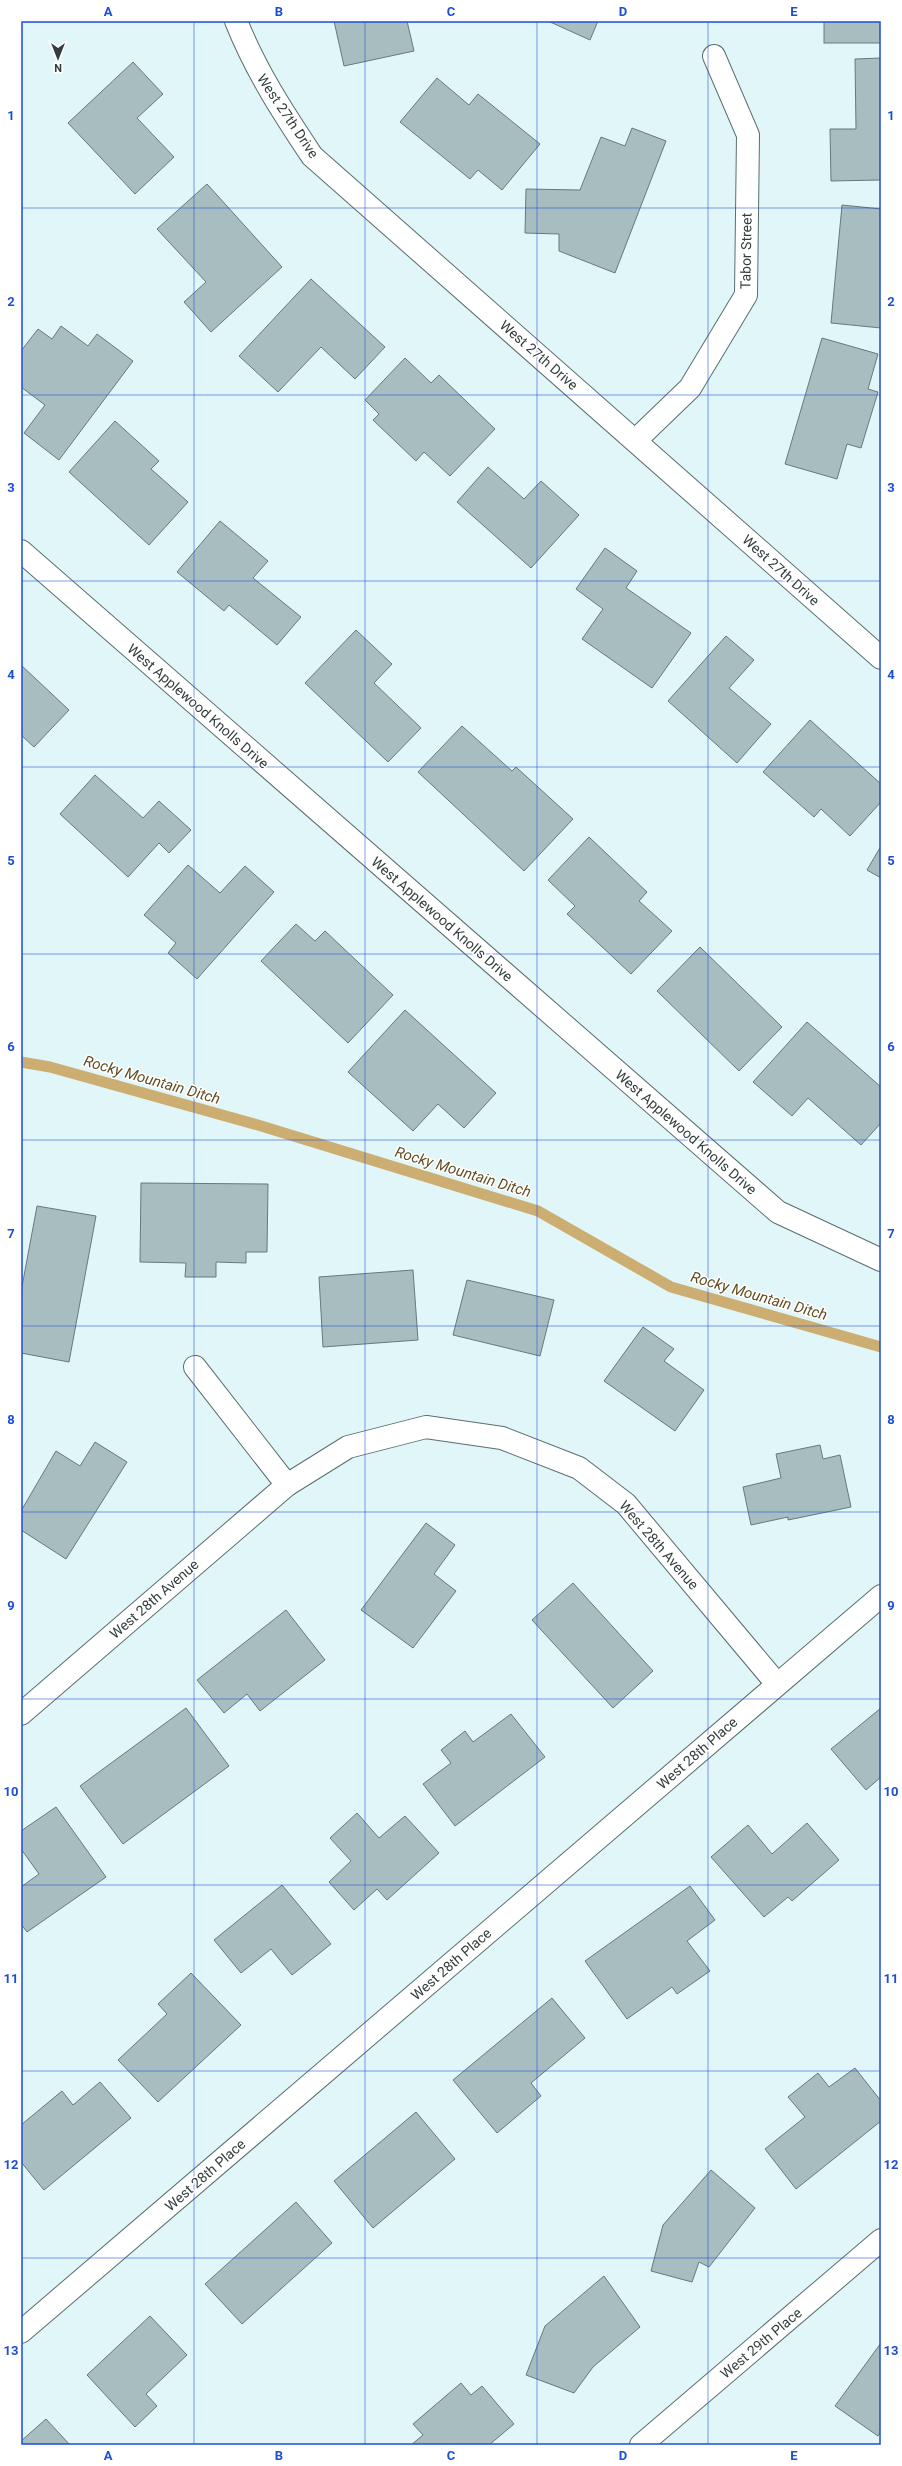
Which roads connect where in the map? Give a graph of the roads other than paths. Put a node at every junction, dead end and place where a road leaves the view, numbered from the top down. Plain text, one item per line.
1 (236, 21) edge
2 (714, 56) dead end
3 (636, 440) junction
4 (21, 551) edge
5 (881, 658) edge
6 (881, 1260) edge
7 (195, 1367) dead end
8 (287, 1485) junction
9 (881, 1596) edge
10 (777, 1684) junction
11 (21, 1714) edge
12 (881, 2240) edge
13 (21, 2332) edge
14 (641, 2445) edge

1 - 3 street, West 27th Drive
2 - 3 street, Tabor Street
3 - 5 street, West 27th Drive
4 - 6 street, West Applewood Knolls Drive
7 - 8 street
8 - 10 street, West 28th Avenue
8 - 11 street, West 28th Avenue
9 - 10 street, West 28th Place
10 - 13 street, West 28th Place
12 - 14 street, West 29th Place

